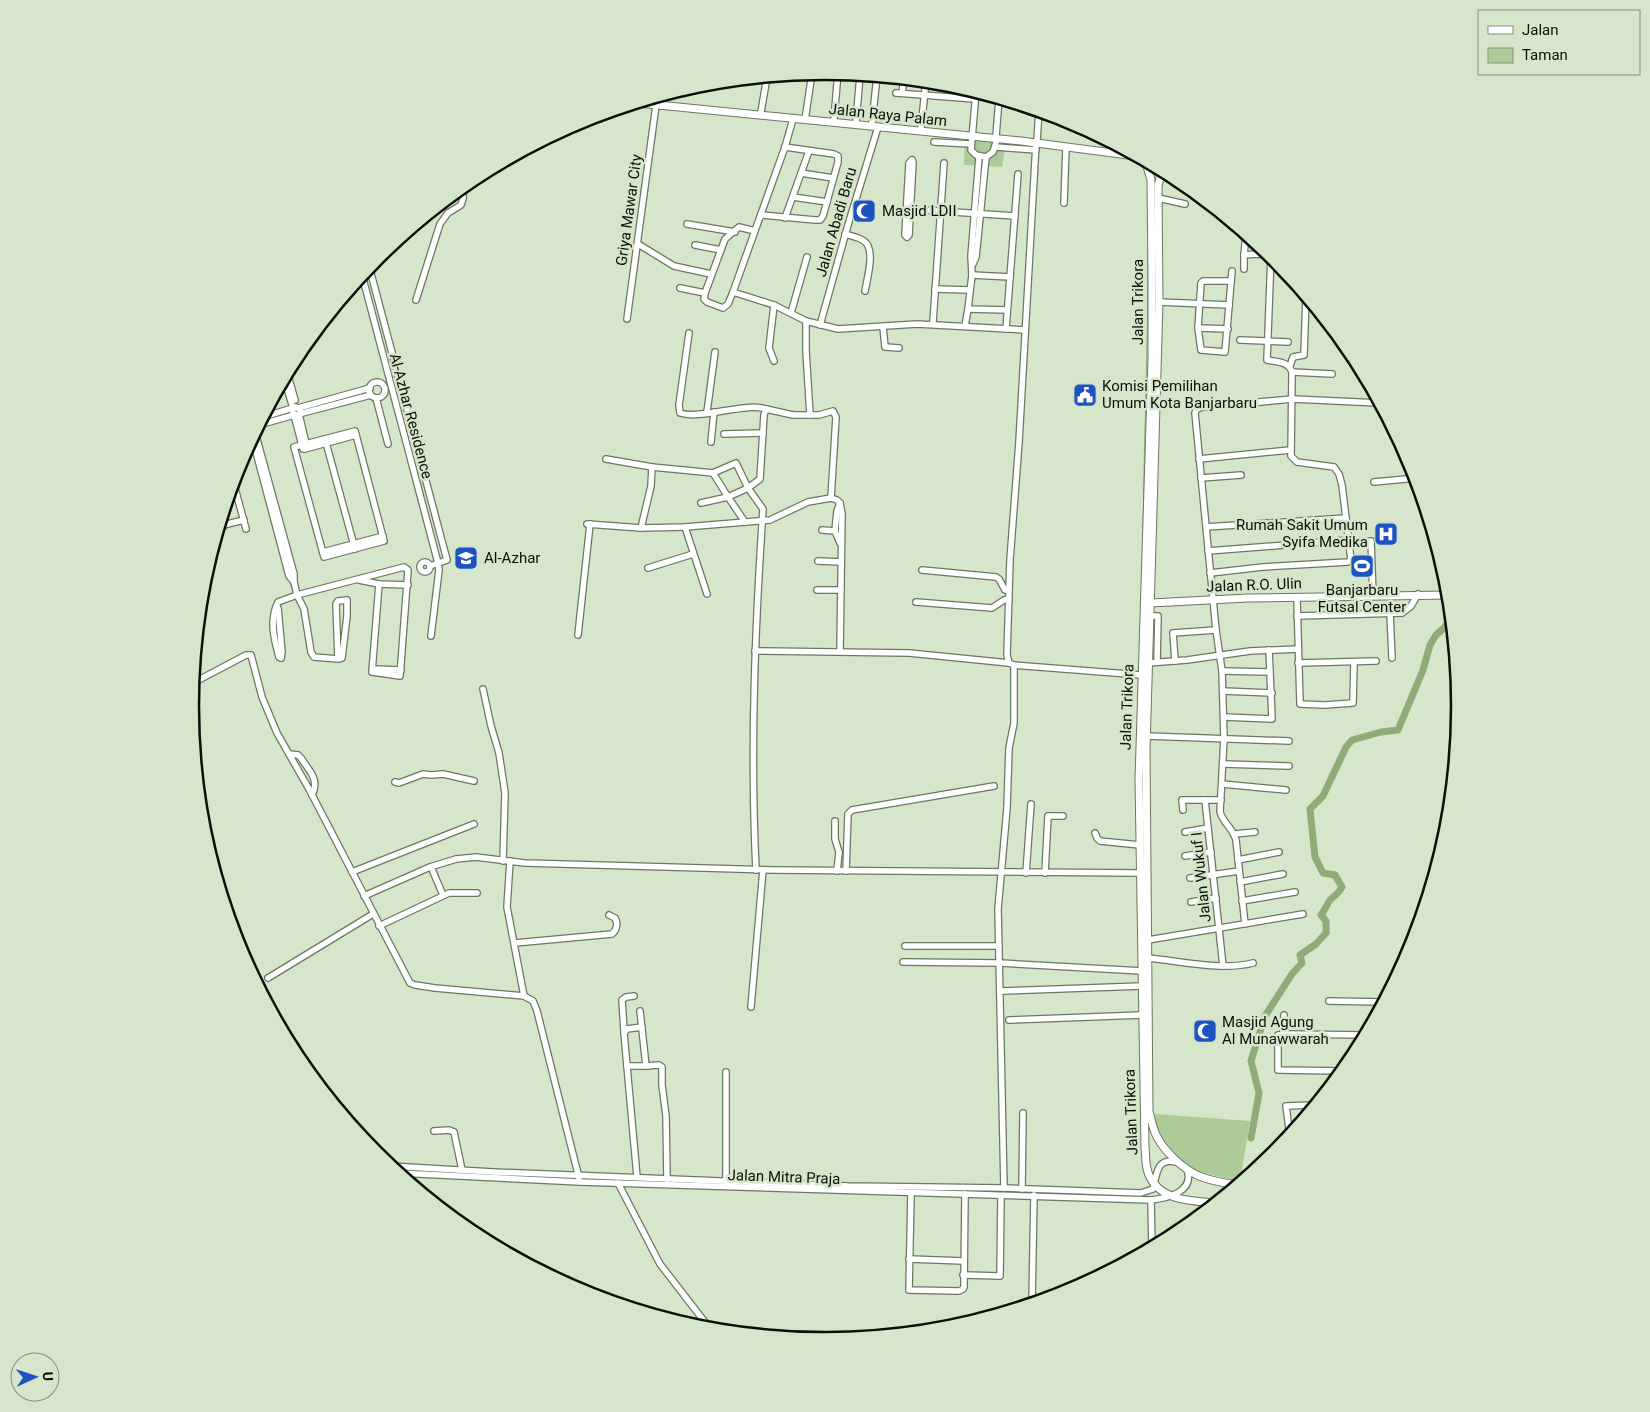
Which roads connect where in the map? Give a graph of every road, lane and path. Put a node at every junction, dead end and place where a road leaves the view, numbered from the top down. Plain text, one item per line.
1 (811, 80) dead end
2 (837, 80) edge
3 (860, 81) edge
4 (877, 82) edge
5 (765, 83) edge
6 (902, 85) edge
7 (925, 88) edge
8 (924, 95) junction
9 (975, 99) joint
10 (661, 102) edge
11 (652, 105) edge
12 (656, 105) junction
13 (999, 105) edge
14 (761, 112) junction
15 (776, 115) junction
16 (1038, 118) edge
17 (793, 119) junction
18 (805, 119) junction
19 (834, 120) junction
20 (856, 122) junction
21 (875, 125) junction
22 (921, 128) junction
23 (971, 138) junction
24 (996, 140) junction
25 (934, 142) dead end
26 (1036, 144) junction
27 (1066, 147) junction
28 (785, 148) junction
29 (1111, 150) edge
30 (809, 151) junction
31 (1119, 154) edge
32 (983, 157) junction
33 (944, 163) dead end
34 (1147, 170) edge
35 (801, 173) junction
36 (1018, 174) dead end
37 (1159, 177) edge
38 (834, 178) junction
39 (462, 196) edge
40 (792, 197) junction
41 (1158, 198) junction
42 (828, 202) junction
43 (1064, 203) dead end
44 (1185, 204) dead end
45 (909, 209) junction
46 (941, 212) junction
47 (978, 214) junction
48 (761, 215) junction
49 (1015, 216) junction
50 (785, 218) junction
51 (687, 224) dead end
52 (755, 231) junction
53 (735, 232) junction
54 (845, 234) junction
55 (1245, 242) edge
56 (638, 244) junction
57 (695, 245) dead end
58 (721, 250) junction
59 (1256, 254) edge
60 (1244, 255) junction
61 (808, 257) dead end
62 (1271, 266) edge
63 (1244, 269) dead end
64 (1232, 271) dead end
65 (711, 274) junction
66 (371, 275) edge
67 (972, 275) junction
68 (1010, 277) junction
69 (368, 278) edge
70 (372, 279) junction
71 (1230, 281) junction
72 (363, 283) edge
73 (680, 288) dead end
74 (935, 289) junction
75 (970, 290) junction
76 (865, 291) dead end
77 (733, 292) junction
78 (705, 293) junction
79 (416, 300) dead end
80 (1159, 302) junction
81 (1199, 304) junction
82 (774, 305) junction
83 (1229, 305) junction
84 (1306, 305) edge
85 (968, 308) junction
86 (1007, 310) junction
87 (792, 313) junction
88 (627, 319) dead end
89 (806, 321) junction
90 (933, 322) dead end
91 (820, 325) junction
92 (965, 326) junction
93 (883, 327) junction
94 (1198, 328) junction
95 (1006, 329) junction
96 (1228, 329) junction
97 (1025, 330) junction
98 (689, 332) dead end
99 (1240, 340) dead end
100 (1268, 341) junction
101 (1288, 342) dead end
102 (899, 348) dead end
103 (715, 352) dead end
104 (774, 361) dead end
105 (1291, 369) junction
106 (1332, 374) dead end
107 (398, 377) junction
108 (388, 380) junction
109 (380, 383) junction
110 (288, 385) edge
111 (401, 389) junction
112 (392, 392) junction
113 (372, 394) junction
114 (383, 394) junction
115 (1293, 399) junction
116 (1372, 403) edge
117 (766, 409) junction
118 (295, 410) junction
119 (711, 412) junction
120 (271, 415) edge
121 (810, 415) junction
122 (268, 421) edge
123 (763, 433) junction
124 (724, 434) dead end
125 (326, 441) junction
126 (258, 442) edge
127 (711, 442) dead end
128 (388, 444) dead end
129 (305, 446) junction
130 (255, 448) edge
131 (1290, 450) junction
132 (606, 459) dead end
133 (1199, 459) junction
134 (652, 467) junction
135 (713, 473) junction
136 (1151, 474) junction
137 (1241, 474) dead end
138 (1201, 478) junction
139 (1408, 479) edge
140 (1374, 482) dead end
141 (748, 488) junction
142 (236, 493) edge
143 (728, 497) junction
144 (831, 498) junction
145 (701, 503) dead end
146 (840, 503) junction
147 (1346, 518) junction
148 (244, 520) junction
149 (761, 520) junction
150 (745, 522) junction
151 (226, 525) edge
152 (685, 527) junction
153 (1206, 527) junction
154 (641, 528) junction
155 (246, 530) dead end
156 (822, 530) dead end
157 (835, 531) junction
158 (1350, 542) junction
159 (841, 545) junction
160 (354, 546) junction
161 (1208, 551) junction
162 (693, 554) junction
163 (818, 561) dead end
164 (841, 562) junction
165 (438, 563) junction
166 (648, 568) dead end
167 (408, 570) junction
168 (922, 570) dead end
169 (1210, 573) junction
170 (354, 579) junction
171 (294, 582) junction
172 (379, 584) junction
173 (408, 585) junction
174 (816, 590) dead end
175 (841, 590) junction
176 (1009, 590) junction
177 (707, 594) dead end
178 (1418, 594) junction
179 (298, 595) junction
180 (1441, 595) edge
181 (1373, 596) junction
182 (1296, 598) junction
183 (1009, 599) junction
184 (1213, 600) junction
185 (916, 602) dead end
186 (277, 603) junction
187 (1150, 603) junction
188 (1390, 613) junction
189 (1150, 616) junction
190 (1297, 616) junction
191 (1216, 630) junction
192 (578, 635) dead end
193 (431, 636) dead end
194 (1298, 649) junction
195 (1269, 650) junction
196 (755, 651) junction
197 (840, 651) junction
198 (1220, 654) junction
199 (1392, 658) dead end
200 (338, 659) junction
201 (1175, 661) junction
202 (1376, 661) dead end
203 (1148, 662) junction
204 (1157, 662) junction
205 (1354, 662) junction
206 (1298, 663) junction
207 (1012, 664) junction
208 (1222, 671) junction
209 (1270, 672) junction
210 (200, 679) edge
211 (1144, 680) junction
212 (483, 688) dead end
213 (1223, 691) junction
214 (1272, 693) junction
215 (1224, 717) junction
216 (1146, 736) junction
217 (1224, 738) junction
218 (1289, 741) dead end
219 (290, 754) junction
220 (1223, 764) junction
221 (1289, 766) dead end
222 (395, 782) dead end
223 (474, 782) dead end
224 (1222, 784) junction
225 (994, 786) dead end
226 (1286, 790) dead end
227 (312, 795) junction
228 (1205, 800) junction
229 (1221, 800) junction
230 (1031, 804) dead end
231 (1183, 810) dead end
232 (1063, 816) dead end
233 (836, 821) dead end
234 (474, 824) dead end
235 (1208, 828) junction
236 (1096, 832) dead end
237 (1185, 832) dead end
238 (1255, 832) dead end
239 (1234, 834) junction
240 (1140, 845) junction
241 (1211, 852) junction
242 (1279, 852) dead end
243 (1185, 856) dead end
244 (1238, 860) junction
245 (506, 861) junction
246 (431, 867) junction
247 (756, 870) junction
248 (763, 870) junction
249 (838, 871) junction
250 (846, 871) junction
251 (1239, 871) junction
252 (352, 872) junction
253 (1000, 872) junction
254 (1026, 873) junction
255 (1045, 873) junction
256 (1141, 873) junction
257 (1213, 874) junction
258 (1283, 874) dead end
259 (1190, 878) dead end
260 (1240, 882) junction
261 (1144, 890) junction
262 (1295, 892) dead end
263 (477, 893) dead end
264 (444, 895) junction
265 (364, 896) junction
266 (1216, 898) junction
267 (1242, 901) junction
268 (1191, 902) dead end
269 (373, 914) junction
270 (1303, 914) dead end
271 (609, 915) dead end
272 (1245, 924) junction
273 (379, 926) junction
274 (1219, 929) junction
275 (1148, 940) junction
276 (515, 943) junction
277 (905, 946) dead end
278 (999, 946) junction
279 (1148, 958) junction
280 (903, 962) dead end
281 (1253, 963) dead end
282 (1000, 964) junction
283 (1223, 966) junction
284 (1142, 971) junction
285 (268, 978) dead end
286 (1142, 986) junction
287 (1001, 991) junction
288 (524, 996) junction
289 (634, 996) dead end
290 (1329, 1001) dead end
291 (1376, 1002) edge
292 (751, 1007) dead end
293 (640, 1011) dead end
294 (1284, 1015) dead end
295 (1142, 1016) junction
296 (1009, 1020) dead end
297 (642, 1027) junction
298 (624, 1031) junction
299 (1283, 1034) junction
300 (1357, 1035) edge
301 (1146, 1055) junction
302 (627, 1066) junction
303 (646, 1066) junction
304 (1333, 1071) edge
305 (726, 1072) dead end
306 (1307, 1105) edge
307 (1023, 1113) dead end
308 (1289, 1127) edge
309 (434, 1131) dead end
310 (1180, 1162) junction
311 (401, 1167) edge
312 (1186, 1168) junction
313 (462, 1170) junction
314 (408, 1174) edge
315 (579, 1176) junction
316 (638, 1177) junction
317 (667, 1178) junction
318 (726, 1181) junction
319 (580, 1182) junction
320 (618, 1183) junction
321 (1154, 1184) junction
322 (1230, 1184) edge
323 (1004, 1188) junction
324 (1022, 1189) junction
325 (911, 1193) junction
326 (965, 1194) junction
327 (1034, 1195) junction
328 (1001, 1196) junction
329 (1170, 1196) junction
330 (1151, 1200) junction
331 (1207, 1202) edge
332 (1152, 1239) edge
333 (910, 1259) junction
334 (964, 1261) junction
335 (963, 1275) junction
336 (1032, 1297) edge
337 (704, 1320) edge

1 - 18 street
2 - 19 street
3 - 20 street
4 - 21 street, Jalan Abadi Baru
5 - 14 street
6 - 8 street
7 - 8 street
8 - 9 street
8 - 22 street
9 - 23 street
10 - 14 main road, Jalan Raya Palam
11 - 12 main road, Jalan Raya Palam
12 - 15 main road, Jalan Raya Palam
12 - 56 street, Griya Mawar City
13 - 24 street
14 - 15 main road, Jalan Raya Palam
15 - 17 main road, Jalan Raya Palam
15 - 18 main road, Jalan Raya Palam
16 - 26 street
17 - 18 main road, Jalan Raya Palam
17 - 28 street
18 - 19 main road, Jalan Raya Palam
18 - 21 main road, Jalan Raya Palam
19 - 20 main road, Jalan Raya Palam
20 - 21 main road, Jalan Raya Palam
21 - 22 main road, Jalan Raya Palam
21 - 23 main road, Jalan Raya Palam
21 - 54 street, Jalan Abadi Baru
22 - 23 main road, Jalan Raya Palam
23 - 24 main road, Jalan Raya Palam
23 - 25 street
23 - 32 street
24 - 26 main road, Jalan Raya Palam
24 - 32 street
26 - 27 main road, Jalan Raya Palam
26 - 29 main road, Jalan Raya Palam
26 - 97 street
27 - 31 main road, Jalan Raya Palam
27 - 43 street
28 - 30 street
28 - 48 street
30 - 35 street
30 - 38 street
32 - 47 street
33 - 46 street
34 - 136 main road, Jalan Trikora
35 - 38 street
35 - 40 street
36 - 49 street
37 - 41 main road, Jalan Trikora
38 - 42 street
39 - 79 street
40 - 42 street
40 - 50 street
41 - 44 street
41 - 80 main road, Jalan Trikora
42 - 50 street
45 - 45 street
45 - 46 street
46 - 47 street
46 - 74 street
47 - 49 street
47 - 67 street
48 - 50 street
48 - 52 street
49 - 68 street
51 - 53 street
52 - 53 street
52 - 77 street
53 - 58 street
54 - 76 street
54 - 91 street, Jalan Abadi Baru
55 - 60 street
56 - 65 street
56 - 88 street, Griya Mawar City
57 - 58 street
58 - 65 street
59 - 60 street
60 - 63 street
61 - 87 street
62 - 100 street
64 - 71 street
65 - 78 street
66 - 70 street, Al-Azhar Residence
67 - 68 street
67 - 75 street
68 - 86 street
69 - 70 street
70 - 107 street, Al-Azhar Residence
71 - 81 street
71 - 83 street
72 - 108 street, Al-Azhar Residence
73 - 78 street
74 - 75 street
74 - 90 street
75 - 85 street
77 - 78 street
77 - 82 street
80 - 81 street
80 - 136 main road, Jalan Trikora
81 - 83 street
81 - 94 street
82 - 87 street
82 - 104 street
83 - 96 street
84 - 105 street
85 - 86 street
85 - 92 street
86 - 95 street
87 - 89 street
89 - 91 street
89 - 121 street
91 - 93 street
92 - 93 street
92 - 95 street
93 - 102 street
94 - 96 street
94 - 96 street
95 - 97 street
97 - 176 street
98 - 119 street
99 - 100 street
100 - 101 street
100 - 105 street
103 - 119 street
105 - 106 street
105 - 115 street
107 - 108 street
107 - 111 street, Al-Azhar Residence
108 - 109 street
108 - 112 street, Al-Azhar Residence
109 - 113 street
109 - 114 street
110 - 118 street
111 - 112 street
111 - 165 street, Al-Azhar Residence
112 - 114 street
112 - 165 street, Al-Azhar Residence
113 - 114 street
113 - 118 street
113 - 128 street
115 - 116 street
115 - 131 street
115 - 133 street
117 - 119 street
117 - 121 street
117 - 123 street
118 - 120 street
118 - 122 street
118 - 129 street
119 - 127 street
121 - 144 street
123 - 124 street
123 - 141 street
125 - 129 street
125 - 160 street
125 - 160 street
126 - 171 street
129 - 160 street
130 - 171 street
131 - 133 street
131 - 147 street
132 - 134 street
133 - 138 street
134 - 135 street
134 - 154 street
135 - 141 street
135 - 143 street
136 - 187 main road, Jalan Trikora
136 - 211 main road, Jalan Trikora
137 - 138 street
138 - 153 street
139 - 140 street
141 - 143 street
141 - 149 street
142 - 148 street
143 - 145 street
143 - 150 street
144 - 146 street
144 - 149 street
146 - 157 street
146 - 159 street
147 - 153 street
147 - 158 street
148 - 151 street
148 - 155 street
149 - 150 street
149 - 196 street
150 - 152 street
152 - 154 street
152 - 162 street
153 - 161 street
154 - 192 street
156 - 157 street
157 - 159 street
158 - 161 street
158 - 169 street
158 - 181 street
159 - 164 street
161 - 169 street
162 - 166 street
162 - 177 street
163 - 164 street
164 - 175 street
165 - 167 street
165 - 193 street, Al-Azhar Residence
167 - 170 street
167 - 173 street
168 - 176 street
169 - 184 street
170 - 172 street
170 - 179 street
171 - 179 street
172 - 173 street
172 - 173 street
174 - 175 street
175 - 197 street
176 - 183 street
178 - 180 main road, Jalan R.O. Ulin
178 - 181 main road, Jalan R.O. Ulin
178 - 188 street
179 - 186 street
179 - 200 street
181 - 182 main road, Jalan R.O. Ulin
182 - 184 main road, Jalan R.O. Ulin
182 - 190 street
183 - 185 street
183 - 207 street
184 - 187 main road, Jalan R.O. Ulin
184 - 191 street
186 - 186 street
187 - 189 main road, Jalan Trikora
188 - 190 street
188 - 199 street
189 - 203 main road, Jalan Trikora
189 - 204 street
190 - 194 street
191 - 198 street
191 - 201 street
194 - 195 street
194 - 206 street
195 - 198 street
195 - 209 street
196 - 197 street
196 - 247 street
197 - 207 street
198 - 201 street
198 - 208 street
200 - 200 street
201 - 204 street
202 - 205 street
203 - 204 street
203 - 211 main road, Jalan Trikora
205 - 206 street
205 - 206 street
207 - 211 street
207 - 253 street
208 - 209 street
208 - 213 street
209 - 214 street
210 - 219 street
211 - 216 main road, Jalan Trikora
211 - 240 main road, Jalan Trikora
212 - 245 street
213 - 214 street
213 - 215 street
214 - 215 street
215 - 217 street
216 - 217 street
216 - 261 main road, Jalan Trikora
217 - 218 street
217 - 220 street
219 - 227 street
219 - 227 street
220 - 221 street
220 - 224 street
222 - 223 street
224 - 226 street
224 - 229 street
225 - 250 street
227 - 252 street
228 - 229 street
228 - 231 street
228 - 235 street, Jalan Wukuf I
229 - 239 street
230 - 254 street
232 - 255 street
233 - 249 street
234 - 252 street
235 - 237 street
235 - 241 street, Jalan Wukuf I
236 - 240 street
238 - 239 street
239 - 244 street
240 - 256 main road, Jalan Trikora
241 - 243 street
241 - 257 street, Jalan Wukuf I
242 - 244 street
244 - 251 street
245 - 246 street
245 - 247 street
245 - 276 street
246 - 264 street
246 - 265 street
247 - 248 street
248 - 249 street
248 - 292 street
249 - 250 street
250 - 253 street
251 - 257 street
251 - 260 street
252 - 265 street
253 - 254 street
253 - 278 street
254 - 255 street
255 - 256 street
256 - 261 main road, Jalan Trikora
257 - 259 street
257 - 266 street, Jalan Wukuf I
258 - 260 street
260 - 267 street
261 - 275 main road, Jalan Trikora
261 - 284 main road, Jalan Trikora
262 - 267 street
263 - 264 street
264 - 273 street
265 - 269 street
266 - 268 street
266 - 274 street, Jalan Wukuf I
267 - 272 street
269 - 273 street
269 - 285 street
270 - 272 street
271 - 276 street
272 - 274 street
273 - 288 street
274 - 275 street
274 - 283 street, Jalan Wukuf I
275 - 279 main road, Jalan Trikora
276 - 288 street
277 - 278 street
278 - 282 street
279 - 283 street
279 - 301 main road, Jalan Trikora
280 - 282 street
281 - 283 street
282 - 284 street
282 - 287 street
284 - 286 main road, Jalan Trikora
286 - 287 street
286 - 295 main road, Jalan Trikora
287 - 323 street
288 - 315 street
289 - 298 street
290 - 291 street
293 - 297 street
294 - 299 street
295 - 296 street
295 - 301 main road, Jalan Trikora
297 - 298 street
297 - 303 street
298 - 302 street
299 - 300 street
299 - 304 street
301 - 310 main road, Jalan Trikora
301 - 321 main road, Jalan Trikora
302 - 303 street
302 - 316 street
303 - 317 street
305 - 318 street
306 - 308 street
307 - 324 street
309 - 313 street
310 - 312 main road, Jalan Trikora
310 - 321 street
311 - 313 street, Jalan Mitra Praja
312 - 322 main road, Jalan Trikora
312 - 329 street
313 - 315 street, Jalan Mitra Praja
314 - 319 street, Jalan Mitra Praja
315 - 316 street, Jalan Mitra Praja
315 - 319 street
316 - 317 street, Jalan Mitra Praja
317 - 318 street, Jalan Mitra Praja
318 - 323 street, Jalan Mitra Praja
319 - 320 street, Jalan Mitra Praja
320 - 325 street, Jalan Mitra Praja
320 - 337 street
321 - 324 street, Jalan Mitra Praja
321 - 329 main road
323 - 324 street, Jalan Mitra Praja
325 - 326 street, Jalan Mitra Praja
325 - 333 street
326 - 328 street, Jalan Mitra Praja
326 - 334 street
327 - 328 street, Jalan Mitra Praja
327 - 330 street, Jalan Mitra Praja
327 - 336 street
328 - 335 street
329 - 330 street, Jalan Mitra Praja
329 - 331 main road
330 - 332 street
333 - 334 street
333 - 335 street
334 - 335 street

